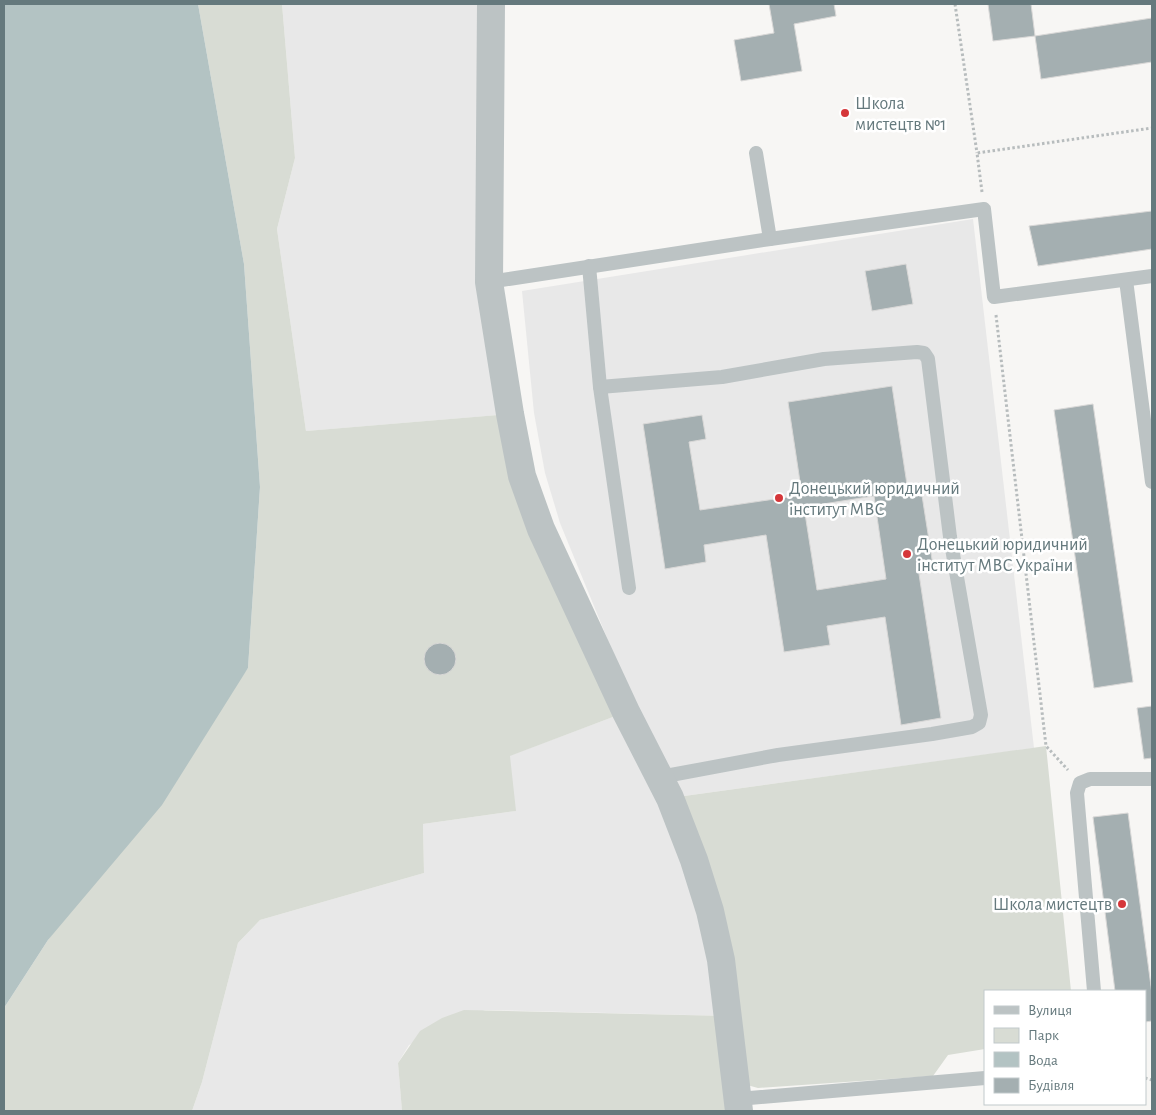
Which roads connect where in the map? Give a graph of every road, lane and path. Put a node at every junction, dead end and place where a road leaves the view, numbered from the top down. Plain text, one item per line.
1 (491, 4) edge
2 (955, 4) edge
3 (1152, 128) edge
4 (977, 152) junction
5 (756, 153) dead end
6 (984, 209) junction
7 (770, 239) junction
8 (589, 266) junction
9 (1152, 276) edge
10 (1126, 280) junction
11 (489, 282) junction
12 (994, 297) junction
13 (600, 387) junction
14 (1152, 482) edge
15 (629, 588) dead end
16 (660, 777) junction
17 (1152, 779) edge
18 (1080, 783) junction
19 (1094, 990) edge
20 (984, 1078) edge
21 (738, 1105) edge

1 - 11 street
2 - 4 path
3 - 4 path
4 - 6 path
5 - 7 lane
6 - 7 lane
6 - 12 lane
7 - 8 lane
8 - 11 lane
8 - 13 lane
9 - 10 lane
10 - 12 lane
10 - 14 lane
11 - 16 street
12 - 18 path
13 - 15 lane
13 - 16 lane
16 - 21 street
17 - 18 lane
18 - 19 lane
20 - 21 lane

